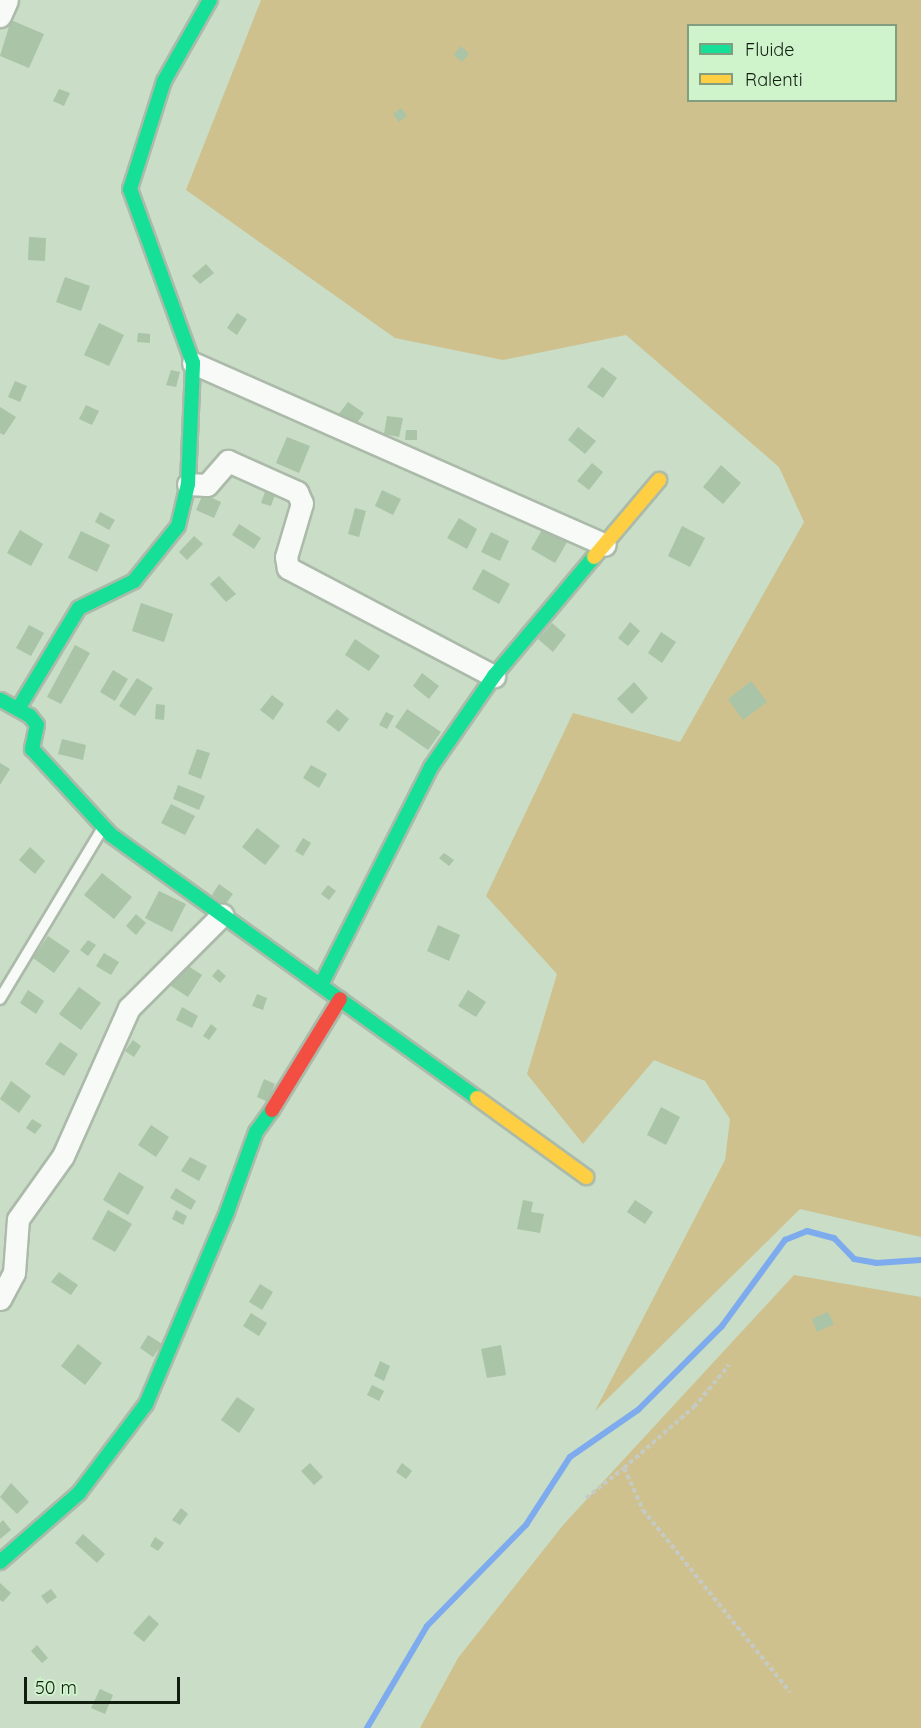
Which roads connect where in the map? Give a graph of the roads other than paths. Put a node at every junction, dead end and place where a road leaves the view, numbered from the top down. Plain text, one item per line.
1 (7, 0) edge
2 (210, 0) edge
3 (0, 15) edge
4 (193, 363) junction
5 (658, 480) dead end
6 (188, 484) junction
7 (605, 545) junction
8 (494, 676) junction
9 (0, 700) edge
10 (18, 709) junction
11 (103, 826) junction
12 (222, 915) junction
13 (321, 985) junction
14 (0, 999) edge
15 (340, 999) junction
16 (586, 1177) dead end
17 (0, 1299) edge
18 (0, 1562) edge

1 - 3 street
2 - 4 street
4 - 6 street
4 - 7 street
5 - 7 street
6 - 8 street
6 - 10 street
7 - 8 street
8 - 13 street
9 - 10 street
10 - 11 street
11 - 12 street
11 - 14 lane
12 - 13 street
12 - 17 street
13 - 15 street
15 - 16 street
15 - 18 street

